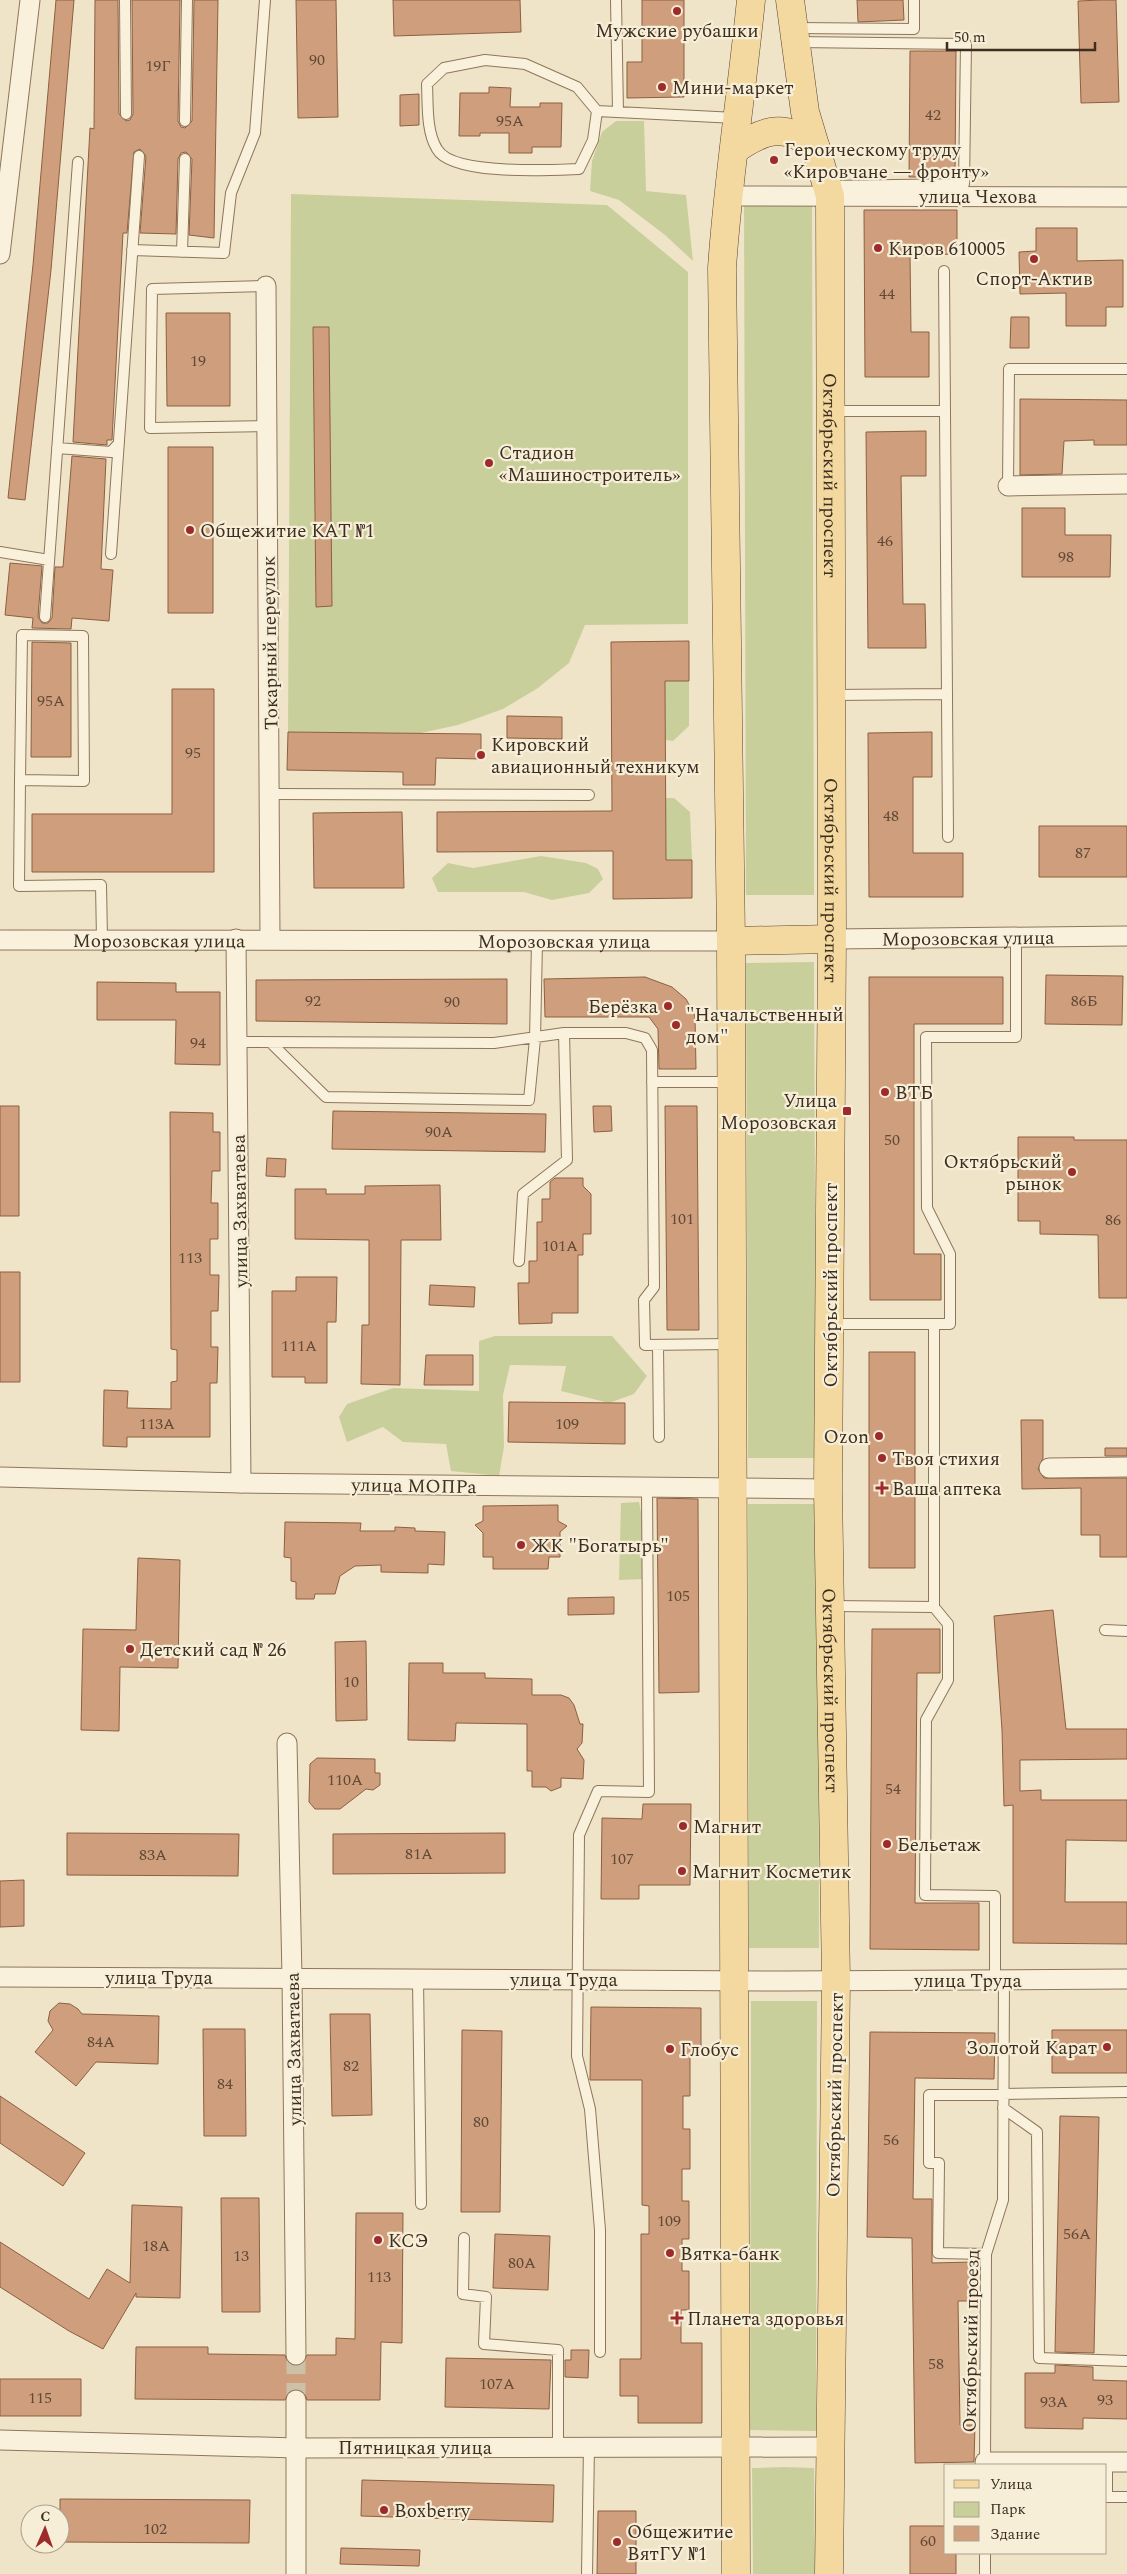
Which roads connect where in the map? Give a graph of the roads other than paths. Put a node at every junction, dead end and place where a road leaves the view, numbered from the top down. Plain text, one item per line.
1 (30, 0) edge
2 (125, 0) edge
3 (187, 0) edge
4 (265, 0) edge
5 (616, 0) edge
6 (751, 0) edge
7 (790, 0) edge
8 (914, 0) edge
9 (794, 35) junction
10 (598, 111) junction
11 (618, 112) junction
12 (126, 114) dead end
13 (739, 118) junction
14 (185, 121) dead end
15 (816, 148) junction
16 (734, 150) junction
17 (139, 156) dead end
18 (184, 159) dead end
19 (78, 162) dead end
20 (828, 191) junction
21 (727, 196) junction
22 (1127, 197) edge
23 (132, 250) junction
24 (182, 252) junction
25 (0, 254) edge
26 (944, 271) dead end
27 (266, 286) joint
28 (1127, 368) edge
29 (830, 411) junction
30 (944, 411) junction
31 (267, 426) junction
32 (119, 443) junction
33 (57, 448) junction
34 (1127, 484) edge
35 (1008, 486) joint
36 (0, 552) edge
37 (111, 554) dead end
38 (49, 560) junction
39 (45, 617) dead end
40 (947, 694) junction
41 (831, 695) junction
42 (20, 780) junction
43 (270, 794) junction
44 (589, 795) dead end
45 (948, 837) dead end
46 (1127, 936) edge
47 (1016, 937) junction
48 (236, 939) junction
49 (270, 939) junction
50 (832, 939) junction
51 (0, 940) edge
52 (102, 940) junction
53 (731, 941) junction
54 (537, 942) junction
55 (564, 1033) junction
56 (536, 1039) junction
57 (237, 1042) junction
58 (271, 1042) junction
59 (652, 1082) junction
60 (731, 1082) junction
61 (519, 1260) dead end
62 (830, 1324) junction
63 (934, 1324) junction
64 (732, 1344) junction
65 (658, 1345) junction
66 (658, 1437) dead end
67 (1049, 1468) dead end
68 (1127, 1468) edge
69 (0, 1478) edge
70 (241, 1484) junction
71 (647, 1488) junction
72 (733, 1489) junction
73 (828, 1489) junction
74 (829, 1606) junction
75 (934, 1607) junction
76 (1105, 1630) dead end
77 (1127, 1630) edge
78 (287, 1743) dead end
79 (0, 1977) edge
80 (292, 1978) junction
81 (418, 1978) junction
82 (578, 1979) junction
83 (1127, 1979) edge
84 (735, 1980) junction
85 (836, 1980) junction
86 (999, 1980) junction
87 (1127, 2092) edge
88 (1003, 2093) junction
89 (1003, 2108) junction
90 (422, 2204) dead end
91 (464, 2238) dead end
92 (986, 2254) junction
93 (600, 2352) dead end
94 (296, 2355) tunnel mouth
95 (1127, 2360) edge
96 (296, 2400) tunnel mouth
97 (0, 2440) edge
98 (558, 2446) junction
99 (588, 2446) junction
100 (736, 2446) junction
101 (829, 2447) junction
102 (296, 2448) junction
103 (1107, 2462) junction
104 (1127, 2462) edge
105 (985, 2464) edge
106 (1127, 2497) edge
107 (985, 2554) edge
108 (296, 2574) edge
109 (587, 2574) edge
110 (736, 2574) edge
111 (829, 2574) edge
112 (985, 2574) edge

1 - 25 street
2 - 12 lane
3 - 14 lane
4 - 24 lane
5 - 11 lane
6 - 13 main road
7 - 9 main road, Октябрьский проспект
8 - 9 lane
9 - 15 main road, Октябрьский проспект
9 - 20 lane
10 - 10 lane
10 - 11 lane
11 - 13 lane
13 - 16 main road
15 - 16 main road
15 - 20 main road, Октябрьский проспект
16 - 21 main road
17 - 23 lane
18 - 24 lane
19 - 33 lane
20 - 21 street, улица Чехова
20 - 22 street, улица Чехова
20 - 29 main road, Октябрьский проспект
21 - 53 main road
23 - 24 lane
23 - 32 lane
26 - 30 lane
27 - 31 street, Токарный переулок
27 - 31 lane
28 - 35 lane
29 - 30 lane
29 - 41 main road, Октябрьский проспект
30 - 40 lane
31 - 43 street, Токарный переулок
32 - 33 lane
32 - 37 lane
33 - 38 lane
34 - 35 street
36 - 38 lane
38 - 39 lane
40 - 41 lane
40 - 45 lane
41 - 50 main road, Октябрьский проспект
42 - 42 lane
42 - 52 lane
43 - 44 lane
43 - 49 street, Токарный переулок
46 - 47 street, Морозовская улица
47 - 50 street, Морозовская улица
47 - 63 lane
48 - 49 street, Морозовская улица
48 - 52 street, Морозовская улица
48 - 57 street, улица Захватаева
49 - 54 street, Морозовская улица
50 - 53 main road, Морозовская улица
50 - 62 main road, Октябрьский проспект
51 - 52 street, Морозовская улица
53 - 54 street, Морозовская улица
53 - 60 main road
54 - 56 lane
55 - 56 lane
55 - 59 lane
55 - 61 lane
56 - 58 lane
56 - 58 lane
57 - 58 lane
57 - 70 street, улица Захватаева
59 - 60 lane
59 - 65 lane
60 - 64 main road
62 - 63 lane
62 - 73 main road, Октябрьский проспект
63 - 75 lane
64 - 65 lane
64 - 72 main road
65 - 66 lane
67 - 68 street
69 - 70 street, улица МОПРа
70 - 71 street, улица МОПРа
71 - 72 street, улица МОПРа
71 - 82 lane
72 - 73 street, улица МОПРа
72 - 84 main road
73 - 74 main road, Октябрьский проспект
74 - 75 lane
74 - 85 main road, Октябрьский проспект
75 - 86 lane, Октябрьский проезд
76 - 77 lane
78 - 80 street, улица Захватаева
79 - 80 street, улица Труда
80 - 81 street, улица Труда
80 - 94 street, улица Захватаева
81 - 82 street, улица Труда
81 - 90 lane
82 - 84 street, улица Труда
82 - 93 lane
83 - 86 street, улица Труда
84 - 85 street, улица Труда
84 - 100 main road
85 - 86 street, улица Труда
85 - 101 main road, Октябрьский проспект
86 - 88 lane, Октябрьский проезд
87 - 88 lane
88 - 89 lane, Октябрьский проезд
88 - 92 lane
89 - 92 lane, Октябрьский проезд
89 - 95 lane
91 - 98 lane
92 - 105 lane, Октябрьский проезд
96 - 102 street
97 - 102 street, Пятницкая улица
98 - 99 street, Пятницкая улица
98 - 102 street, Пятницкая улица
99 - 100 street, Пятницкая улица
99 - 109 lane
100 - 101 street, Пятницкая улица
100 - 110 main road
101 - 111 main road, Октябрьский проспект
102 - 108 street
103 - 104 street
103 - 105 street
103 - 106 lane
107 - 112 lane

